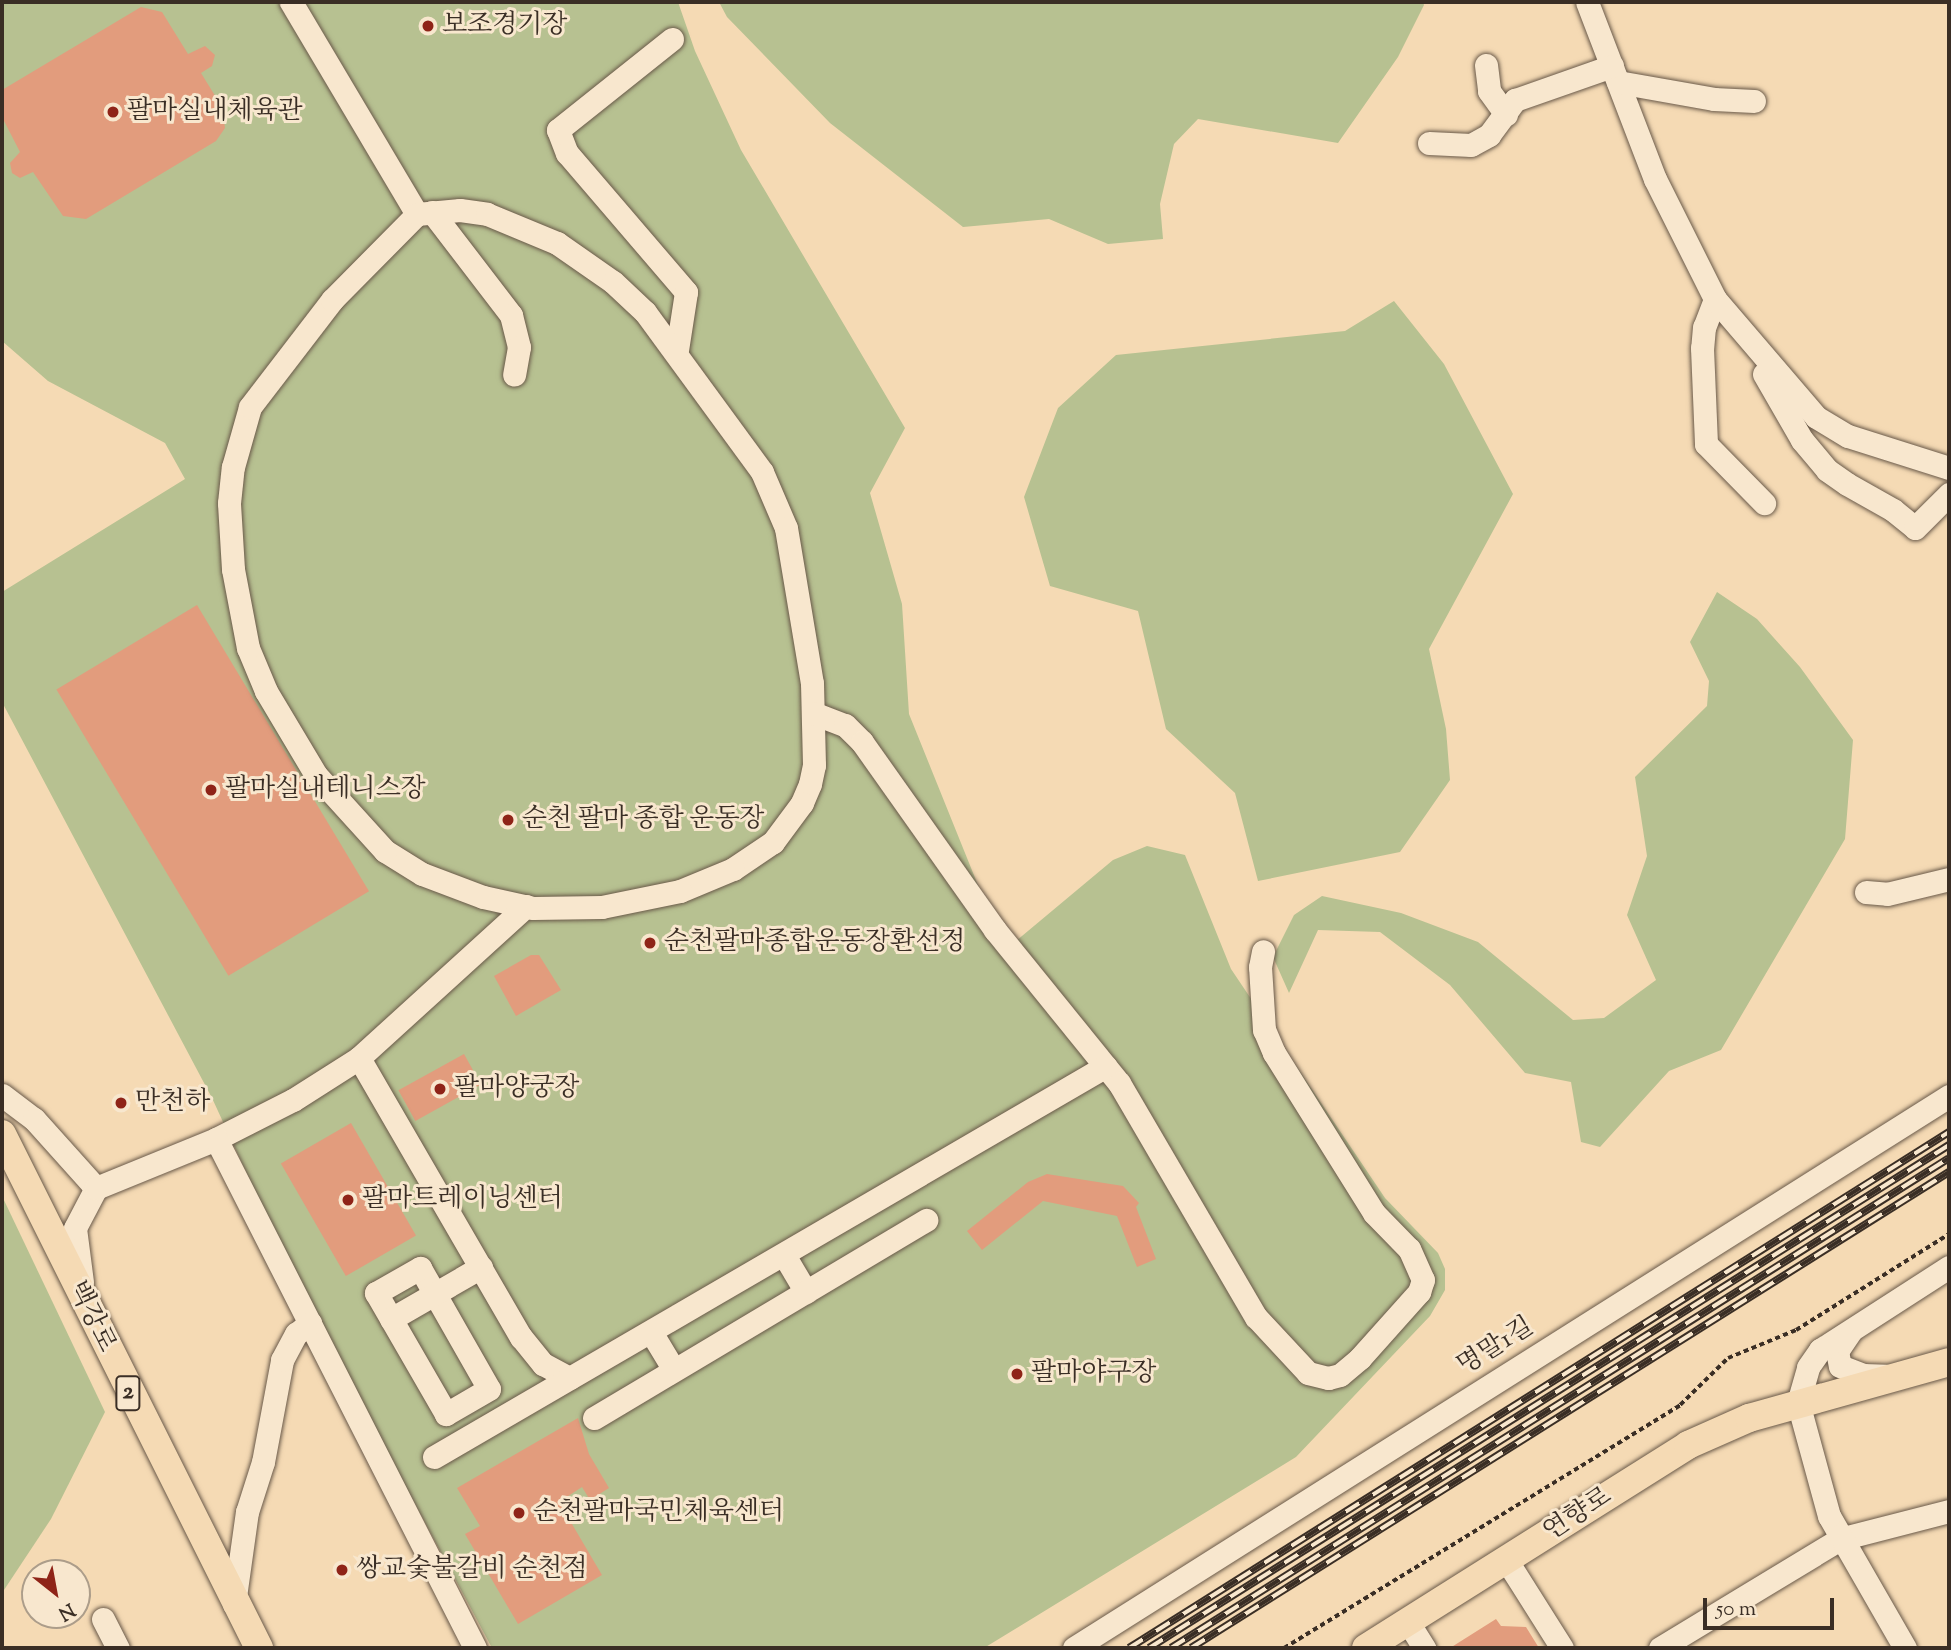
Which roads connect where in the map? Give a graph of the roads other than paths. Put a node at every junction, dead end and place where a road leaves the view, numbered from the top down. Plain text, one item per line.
1 (291, 2) edge
2 (1587, 2) edge
3 (672, 39) dead end
4 (1486, 65) dead end
5 (1615, 74) junction
6 (1755, 102) dead end
7 (1506, 114) junction
8 (1429, 143) dead end
9 (424, 213) junction
10 (1715, 299) junction
11 (677, 351) junction
12 (1762, 358) junction
13 (514, 375) dead end
14 (1949, 468) edge
15 (1949, 494) edge
16 (1764, 503) dead end
17 (813, 713) junction
18 (1949, 879) edge
19 (1866, 892) dead end
20 (526, 906) junction
21 (1263, 951) dead end
22 (359, 1058) junction
23 (1106, 1066) junction
24 (2, 1095) edge
25 (1949, 1097) edge
26 (2, 1134) edge
27 (216, 1139) junction
28 (96, 1188) junction
29 (926, 1220) dead end
30 (784, 1255) junction
31 (481, 1267) junction
32 (1949, 1267) edge
33 (806, 1292) junction
34 (435, 1294) junction
35 (88, 1313) junction
36 (310, 1323) junction
37 (1852, 1329) junction
38 (651, 1332) junction
39 (1949, 1362) edge
40 (674, 1370) junction
41 (1897, 1377) junction
42 (569, 1378) junction
43 (1798, 1403) junction
44 (594, 1418) dead end
45 (434, 1457) dead end
46 (1949, 1511) edge
47 (1840, 1539) junction
48 (1507, 1561) junction
49 (234, 1604) junction
50 (103, 1619) dead end
51 (1408, 1622) junction
52 (1894, 1645) edge
53 (118, 1648) edge
54 (259, 1648) edge
55 (475, 1648) edge
56 (1074, 1648) edge
57 (1366, 1648) edge
58 (1424, 1648) edge
59 (1562, 1648) edge
60 (1660, 1648) edge

1 - 9 street
2 - 5 street
3 - 11 street
4 - 7 street
5 - 6 street
5 - 7 street
5 - 10 street
7 - 8 street
9 - 11 street
9 - 13 street
9 - 20 street
10 - 12 street
10 - 16 street
11 - 17 street
12 - 14 street
12 - 15 street
17 - 20 street
17 - 23 street
18 - 19 street
20 - 22 street
21 - 23 street
22 - 27 street
22 - 31 street
23 - 30 street
24 - 28 street
25 - 56 street, 명말1길
26 - 35 main road, 백강로 / 2
27 - 28 street
27 - 36 street
28 - 35 street
29 - 33 street
30 - 33 street
30 - 38 street
31 - 34 street
31 - 42 street
32 - 37 street
33 - 40 street
34 - 34 street
35 - 49 main road, 백강로 / 2
36 - 49 street
36 - 55 street
37 - 41 street
37 - 43 street
38 - 40 street
38 - 42 street
39 - 41 main road, 연향로
40 - 44 street
41 - 43 main road, 연향로
42 - 45 street
43 - 47 street
43 - 48 main road, 연향로
46 - 47 street
47 - 52 street
47 - 60 street
48 - 51 main road, 연향로
48 - 59 street
49 - 54 main road, 백강로 / 2
50 - 53 street
51 - 57 main road, 연향로
51 - 58 street

